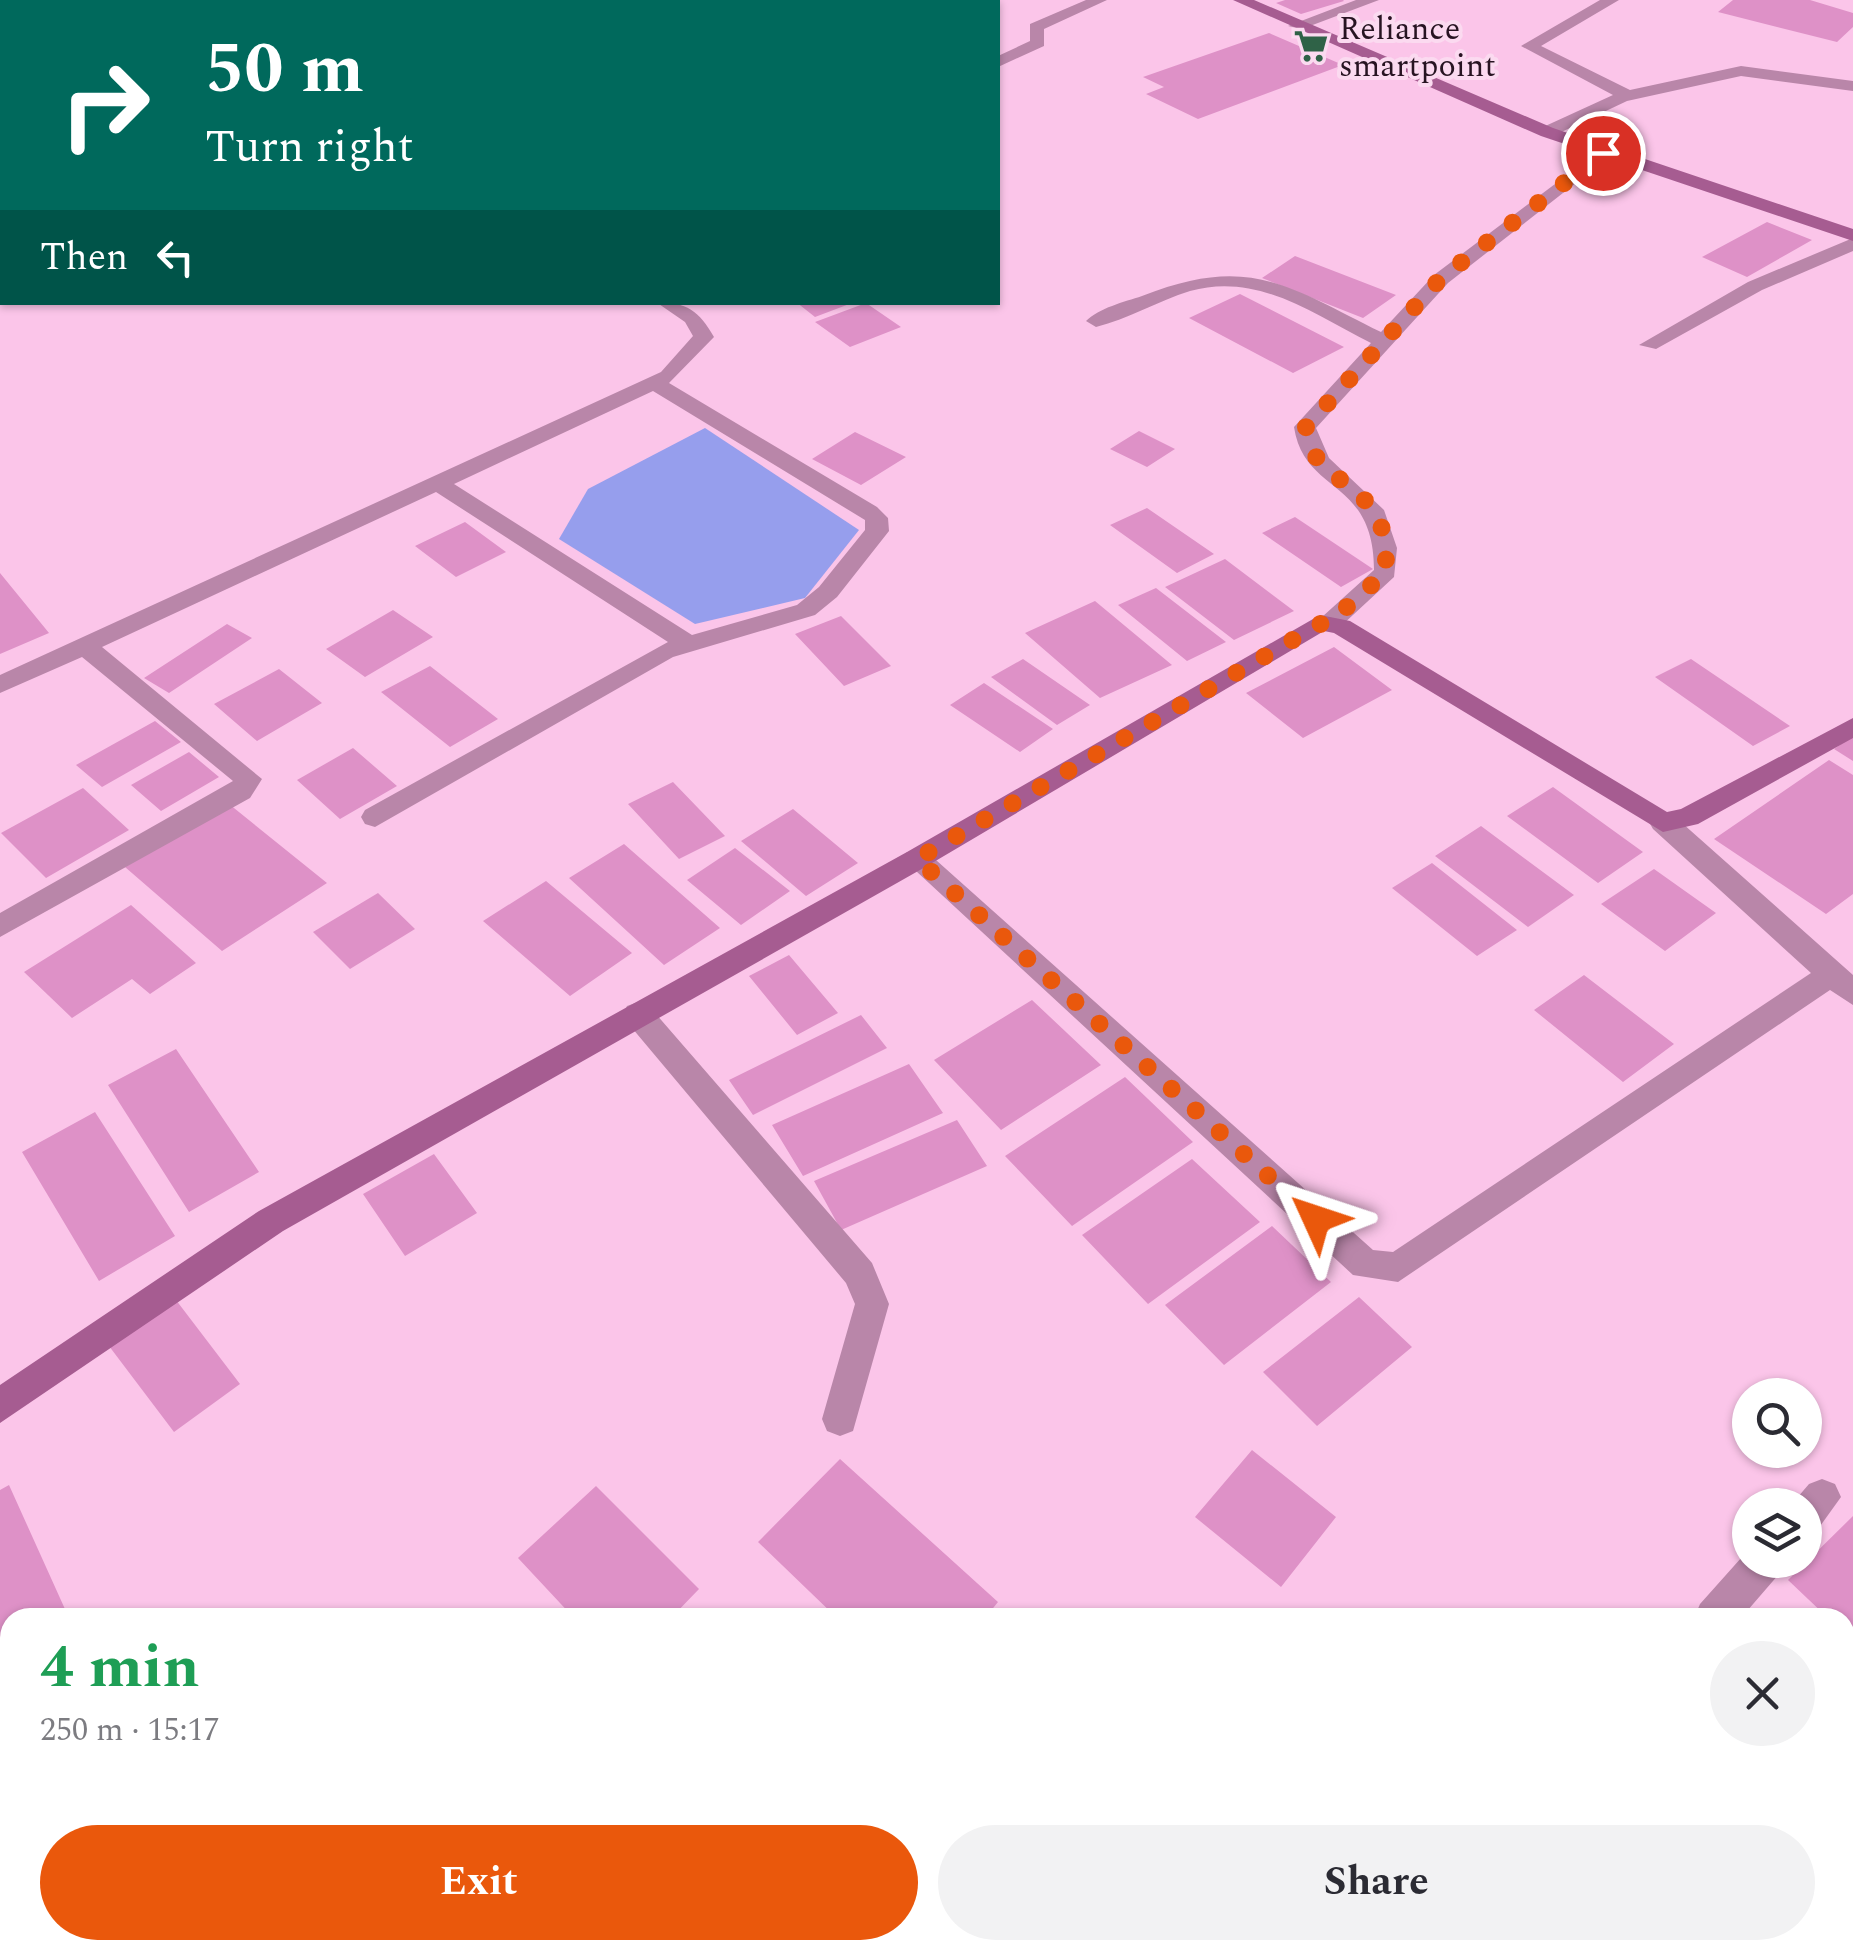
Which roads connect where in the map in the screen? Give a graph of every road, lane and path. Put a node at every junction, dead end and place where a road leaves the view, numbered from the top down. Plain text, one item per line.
1 (1099, 0) edge
2 (1242, 0) edge
3 (1371, 0) edge
4 (1611, 0) edge
5 (1296, 26) junction
6 (1000, 61) edge
7 (1853, 86) edge
8 (1627, 95) junction
9 (1548, 132) junction
10 (1603, 153) junction
11 (1853, 235) edge
12 (1853, 244) edge
13 (699, 310) edge
14 (1096, 320) dead end
15 (1384, 342) junction
16 (1649, 345) dead end
17 (654, 383) junction
18 (439, 484) junction
19 (1330, 622) junction
20 (686, 643) junction
21 (86, 646) junction
22 (0, 684) edge
23 (1853, 727) edge
24 (375, 817) dead end
25 (1663, 822) junction
26 (917, 859) junction
27 (0, 926) edge
28 (1842, 984) edge
29 (638, 1014) junction
30 (0, 1406) edge
31 (840, 1419) dead end
32 (1749, 1578) edge
33 (1723, 1608) edge

1 - 6 street
2 - 5 street
3 - 5 street
4 - 8 street
5 - 9 street
7 - 8 street
8 - 9 street
9 - 10 street
10 - 11 street
10 - 15 street
12 - 16 street
13 - 17 street
14 - 15 street
15 - 19 street
17 - 18 street
17 - 20 street
18 - 20 street
18 - 21 street
19 - 25 street
19 - 26 street
20 - 24 street
21 - 22 street
21 - 27 street
23 - 25 street
25 - 28 street
26 - 28 street
26 - 29 street
29 - 30 street
29 - 31 street
32 - 33 street

